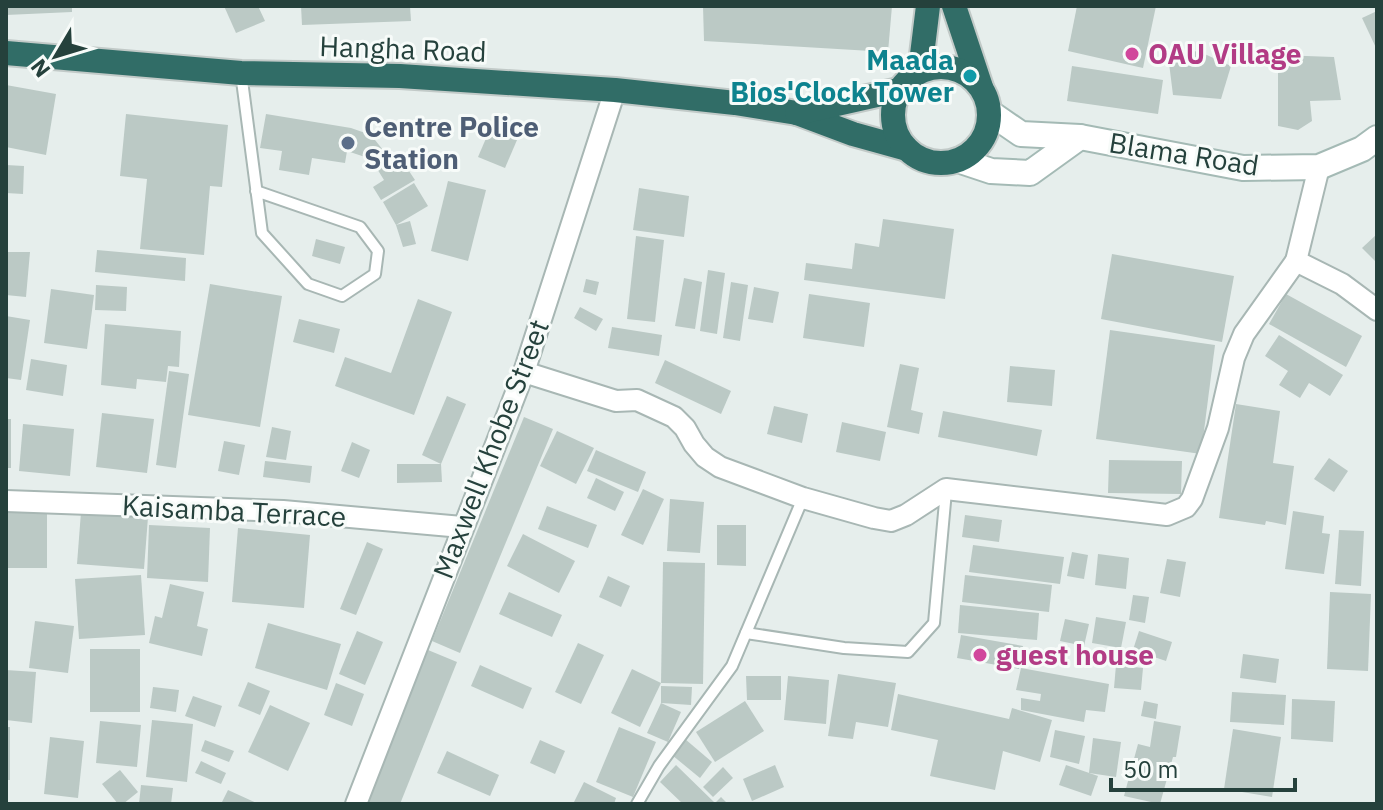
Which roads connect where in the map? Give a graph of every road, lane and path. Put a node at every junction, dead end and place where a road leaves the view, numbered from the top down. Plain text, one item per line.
1 (928, 6) edge
2 (954, 6) edge
3 (6, 53) edge
4 (920, 71) junction
5 (241, 73) junction
6 (615, 90) junction
7 (899, 90) junction
8 (985, 100) junction
9 (797, 113) junction
10 (1080, 137) junction
11 (1377, 138) edge
12 (907, 149) junction
13 (958, 160) junction
14 (1319, 167) junction
15 (256, 191) junction
16 (1296, 261) junction
17 (1377, 310) edge
18 (524, 372) junction
19 (946, 489) junction
20 (803, 498) junction
21 (6, 501) edge
22 (462, 527) junction
23 (746, 633) junction
24 (356, 804) edge
25 (637, 804) edge

1 - 4 highway
2 - 8 highway
3 - 5 highway, Hangha Road
4 - 7 highway
4 - 8 highway
5 - 6 highway, Hangha Road
5 - 15 lane
6 - 9 highway, Hangha Road
6 - 18 street, Maxwell Khobe Street
7 - 9 highway, Hangha Road
7 - 12 highway
8 - 10 street, Blama Road
8 - 13 highway
9 - 12 highway, Hangha Road
10 - 13 street
10 - 14 street, Blama Road
11 - 14 street, Blama Road
12 - 13 highway
14 - 16 street
15 - 15 lane
16 - 17 street
16 - 19 street
18 - 20 street
18 - 22 street, Maxwell Khobe Street
19 - 20 street
19 - 23 lane
20 - 23 lane
21 - 22 street, Kaisamba Terrace
22 - 24 street, Maxwell Khobe Street
23 - 25 lane

